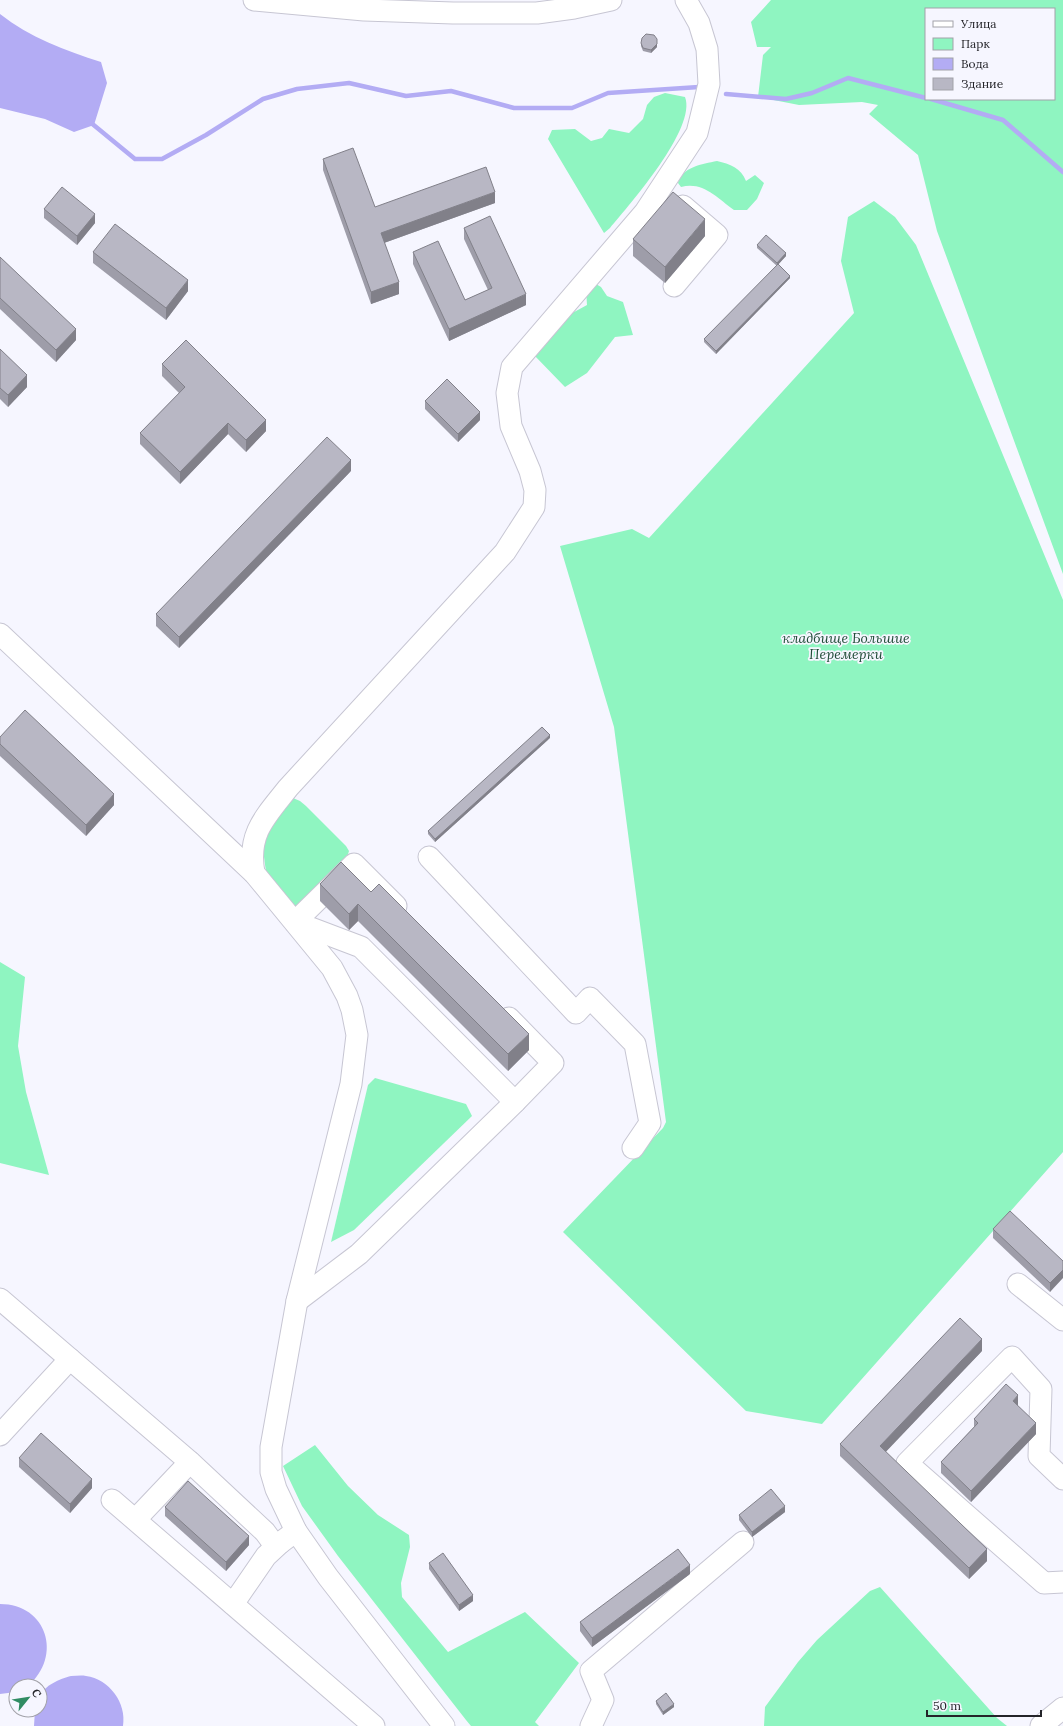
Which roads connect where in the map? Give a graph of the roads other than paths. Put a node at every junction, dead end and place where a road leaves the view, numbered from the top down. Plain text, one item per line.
1 (254, 0) edge
2 (611, 0) edge
3 (686, 0) edge
4 (662, 188) junction
5 (674, 286) dead end
6 (0, 634) edge
7 (430, 857) dead end
8 (254, 872) junction
9 (412, 921) edge
10 (294, 922) junction
11 (496, 1006) edge
12 (515, 1102) junction
13 (633, 1148) dead end
14 (1018, 1284) dead end
15 (0, 1299) edge
16 (297, 1301) junction
17 (1062, 1316) edge
18 (70, 1359) junction
19 (0, 1435) edge
20 (190, 1462) junction
21 (1063, 1479) edge
22 (112, 1500) dead end
23 (136, 1518) junction
24 (288, 1537) junction
25 (743, 1542) dead end
26 (1063, 1582) edge
27 (234, 1604) junction
28 (1063, 1708) edge
29 (374, 1726) edge
30 (444, 1726) edge
31 (591, 1726) edge
32 (1041, 1726) edge

1 - 2 street
3 - 4 street
4 - 5 street
4 - 8 street
6 - 8 street
7 - 13 street
8 - 10 street
9 - 10 street
10 - 12 street
10 - 16 street
11 - 12 street
12 - 16 street
14 - 17 street
15 - 18 street
16 - 24 street
18 - 19 street
18 - 20 street
20 - 23 street
20 - 24 street
21 - 26 street
22 - 23 street
23 - 27 street
24 - 27 street
24 - 30 street
25 - 31 street
27 - 29 street
28 - 32 street

